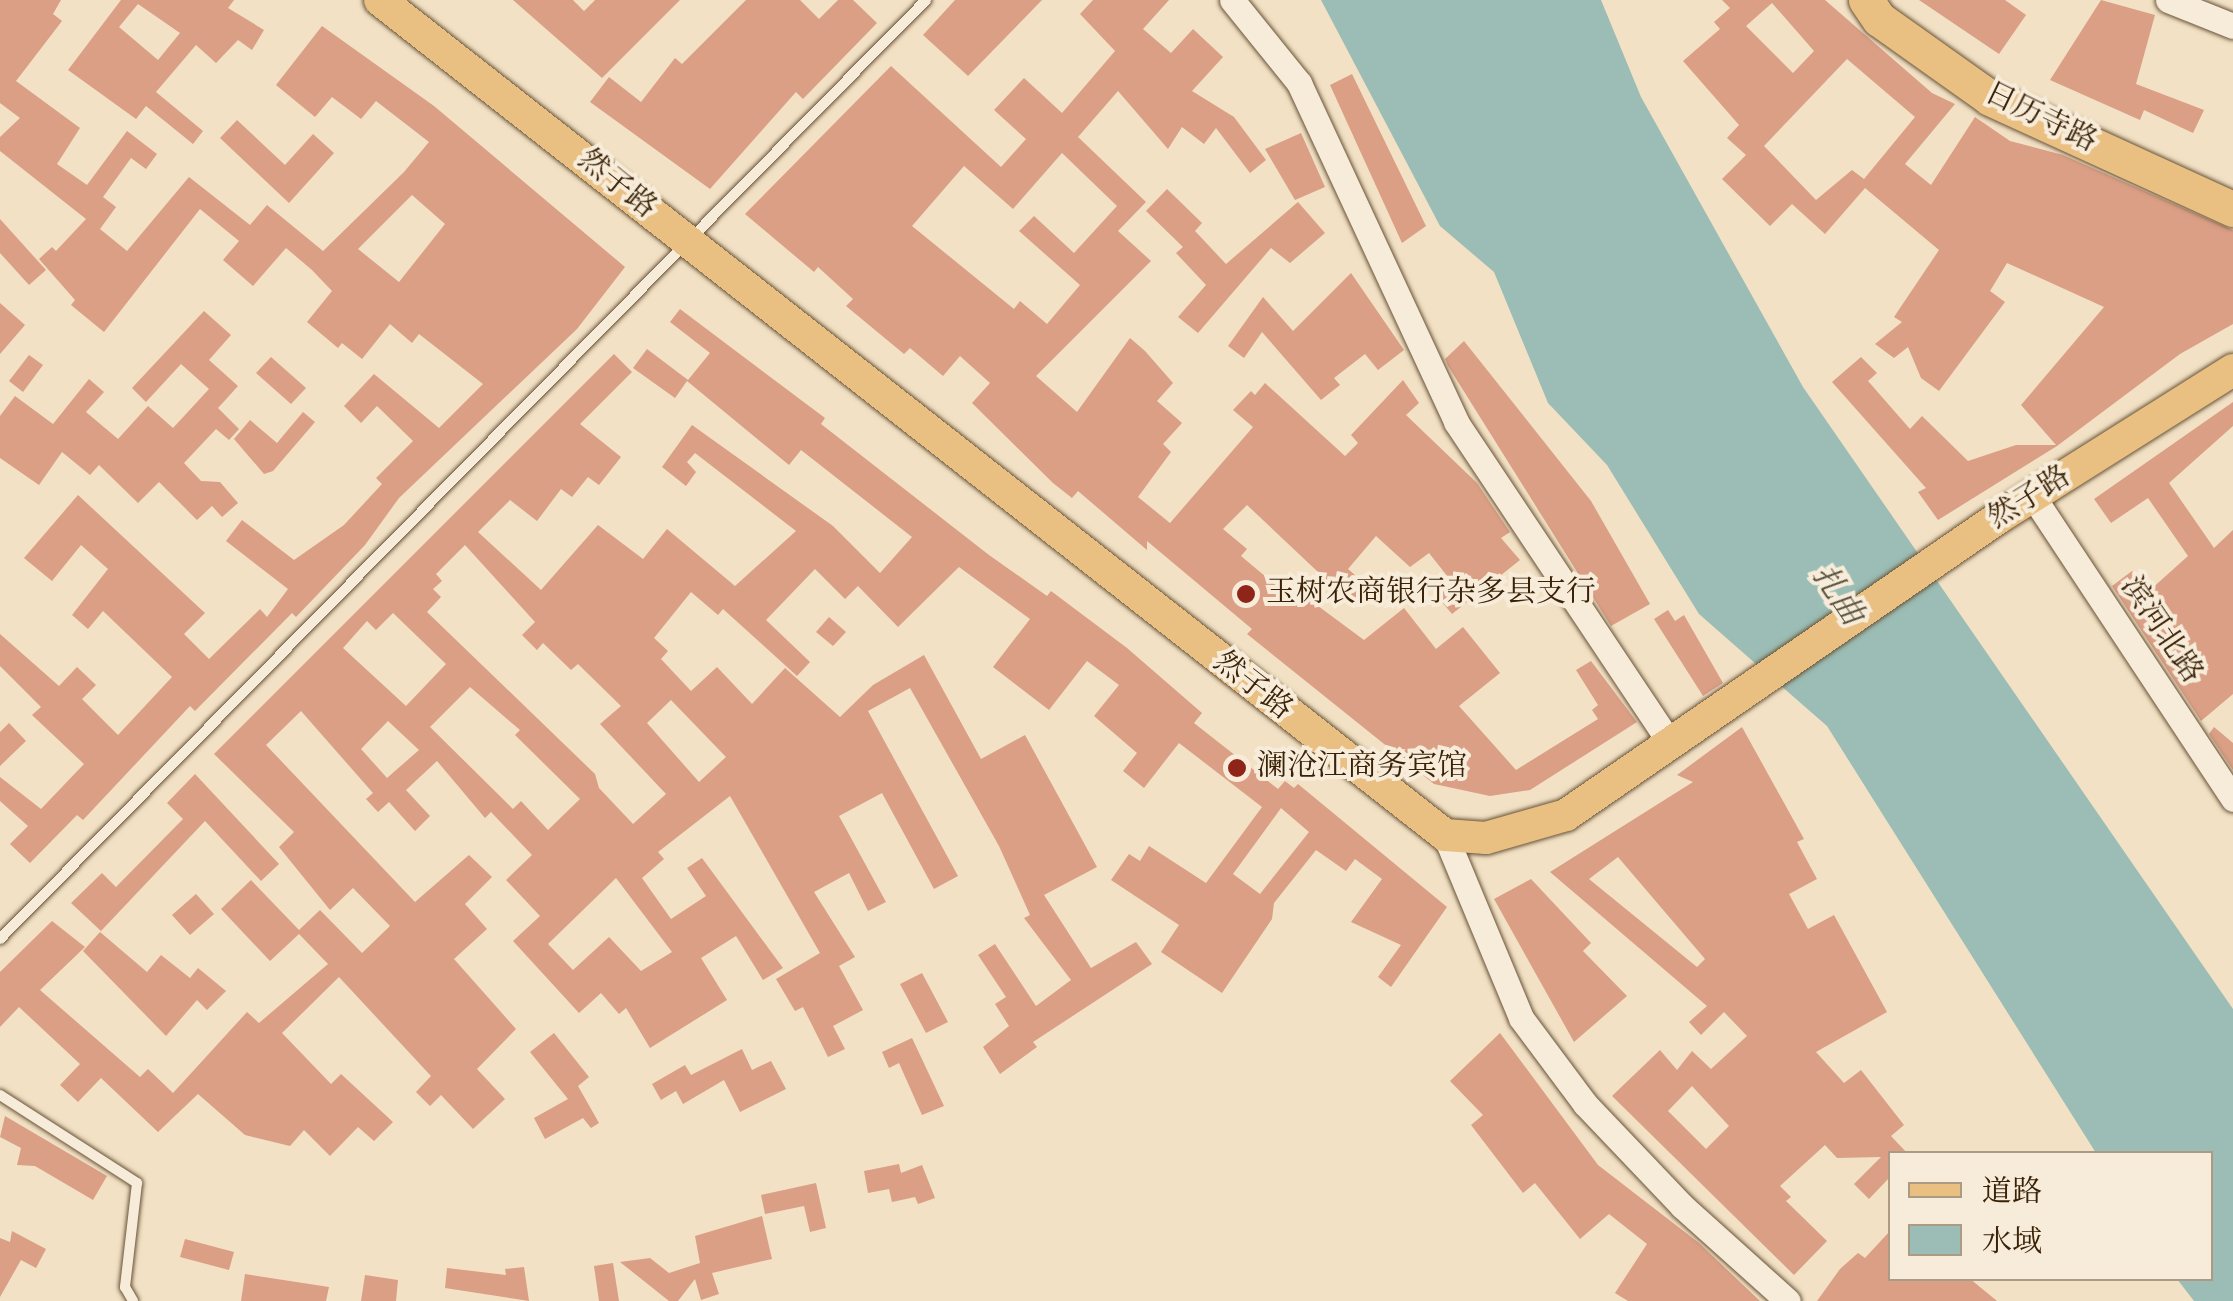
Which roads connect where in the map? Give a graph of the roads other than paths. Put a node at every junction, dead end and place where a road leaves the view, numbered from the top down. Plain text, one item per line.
1 (380, 0) edge
2 (926, 0) edge
3 (1232, 0) edge
4 (1866, 0) edge
5 (1883, 0) edge
6 (2168, 0) edge
7 (2233, 26) edge
8 (2233, 187) edge
9 (2233, 209) edge
10 (687, 242) junction
11 (2233, 370) edge
12 (2034, 498) junction
13 (1682, 735) junction
14 (2233, 799) edge
15 (1446, 835) junction
16 (0, 940) edge
17 (0, 1095) edge
18 (133, 1301) edge
19 (1788, 1301) edge

1 - 10 main road, 然子路
2 - 10 lane
3 - 13 street
4 - 9 highway, 日历寺路
5 - 8 highway, 日历寺路
6 - 7 street
10 - 15 main road, 然子路
10 - 16 lane
11 - 12 main road, 然子路
12 - 13 main road, 然子路
12 - 14 street, 滨河北路
13 - 15 main road, 然子路
15 - 19 street
17 - 18 lane

